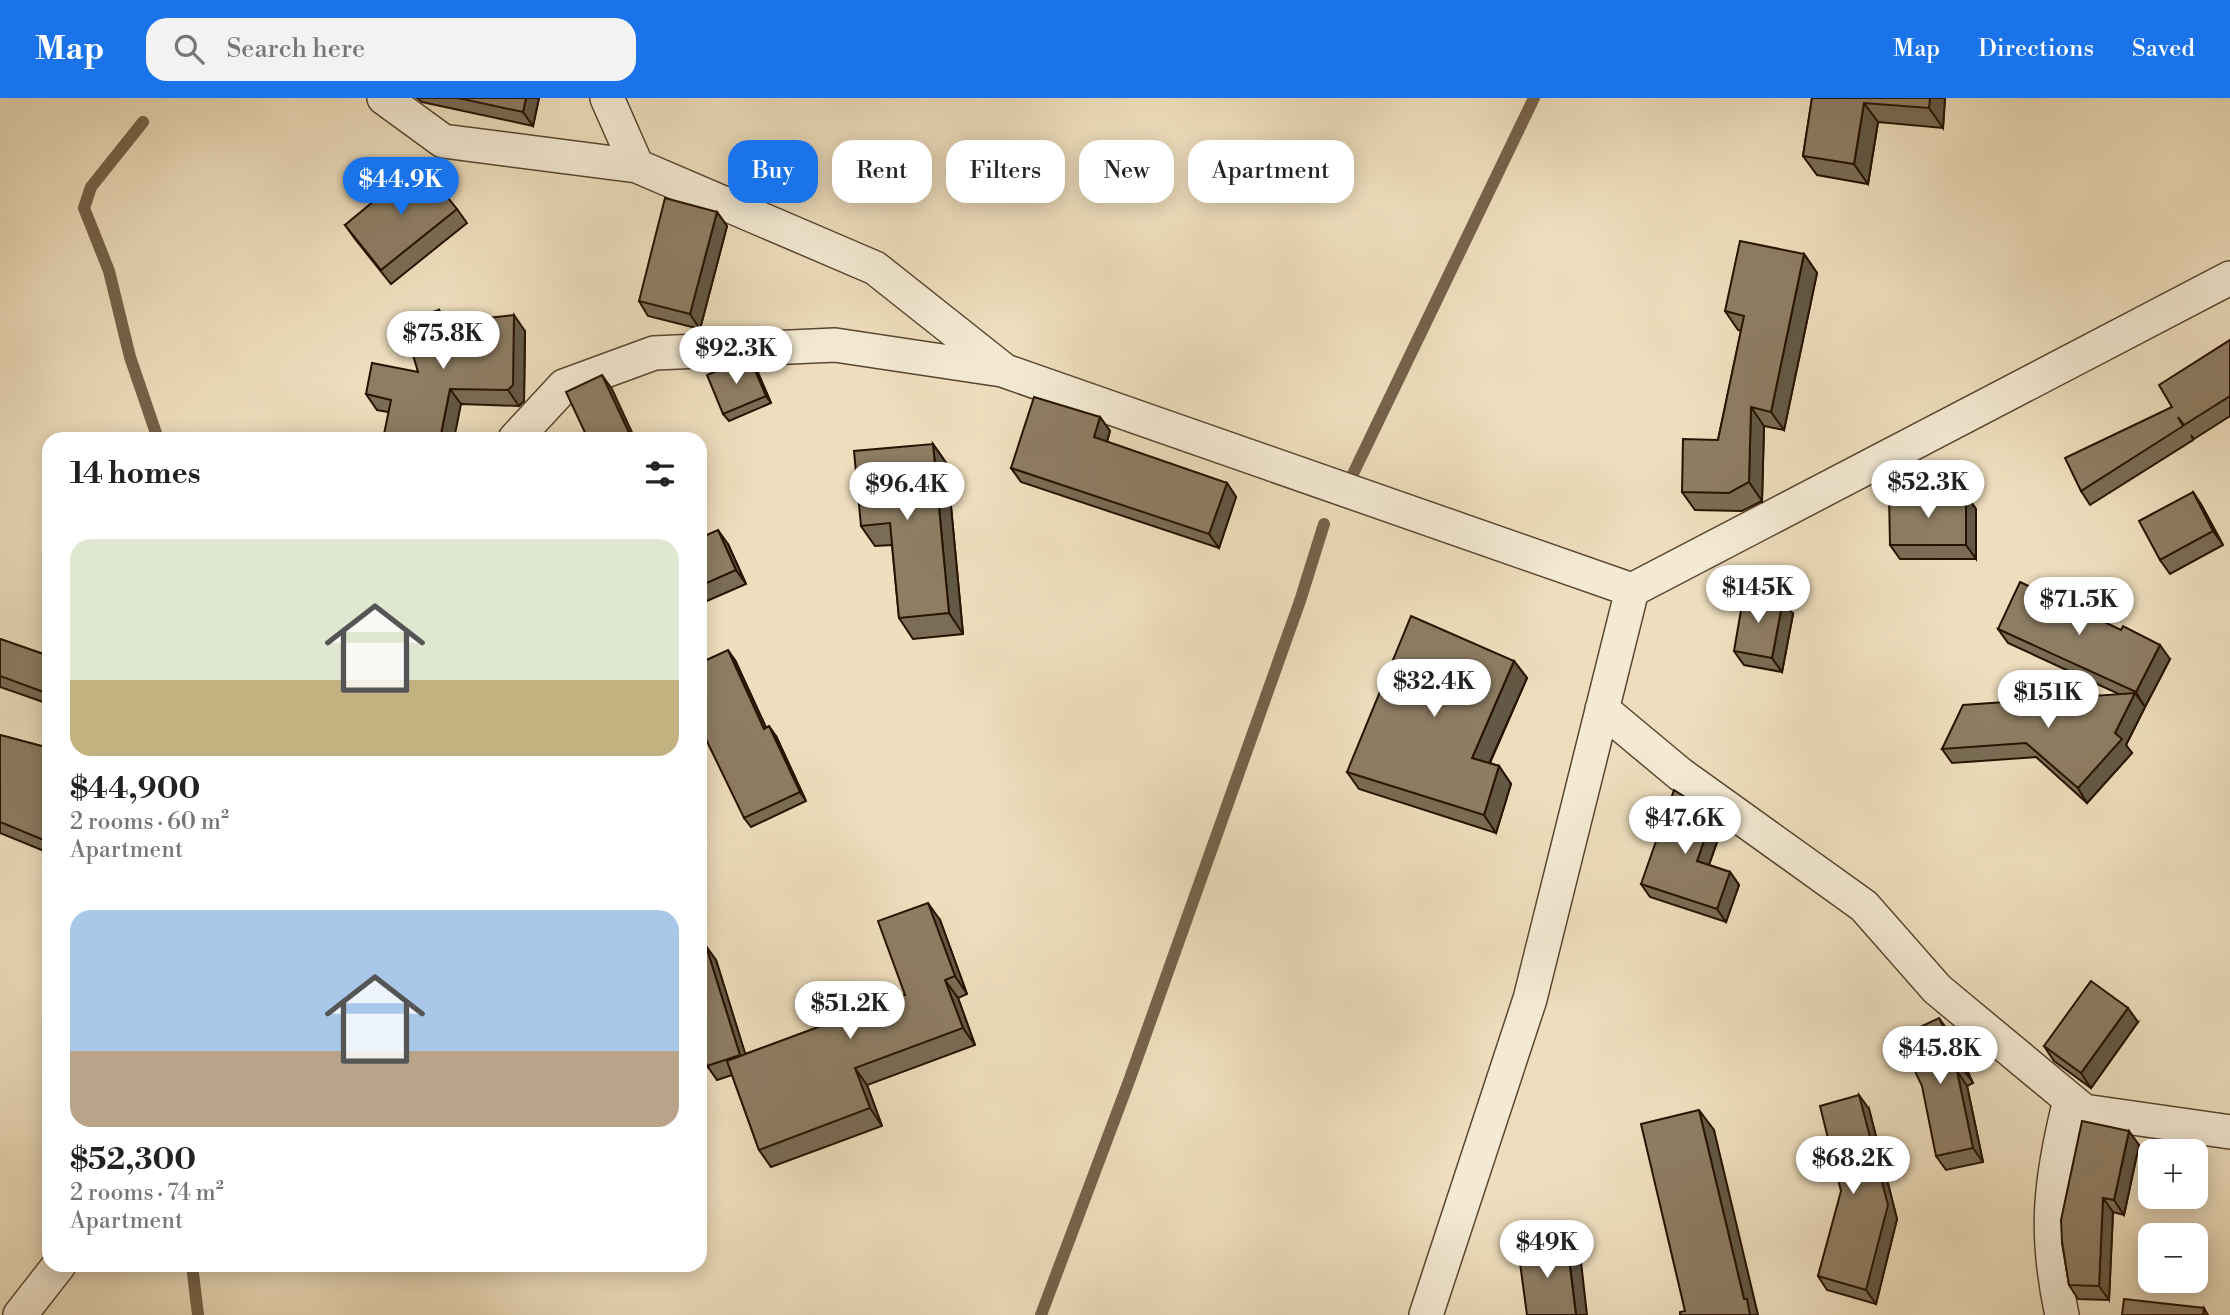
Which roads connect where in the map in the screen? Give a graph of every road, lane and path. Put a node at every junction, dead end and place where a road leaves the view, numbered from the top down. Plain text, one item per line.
1 (384, 98) edge
2 (607, 98) edge
3 (638, 166) junction
4 (2230, 278) edge
5 (1005, 371) junction
6 (521, 432) edge
7 (1632, 590) junction
8 (1602, 709) junction
9 (2070, 1100) junction
10 (2230, 1132) edge
11 (53, 1272) edge
12 (20, 1315) edge
13 (1426, 1315) edge
14 (2062, 1315) edge

1 - 3 street
2 - 3 street
3 - 5 street
4 - 7 street
5 - 6 street
5 - 7 street
7 - 8 street
8 - 9 street
8 - 13 street
9 - 10 street
9 - 14 street
11 - 12 street

